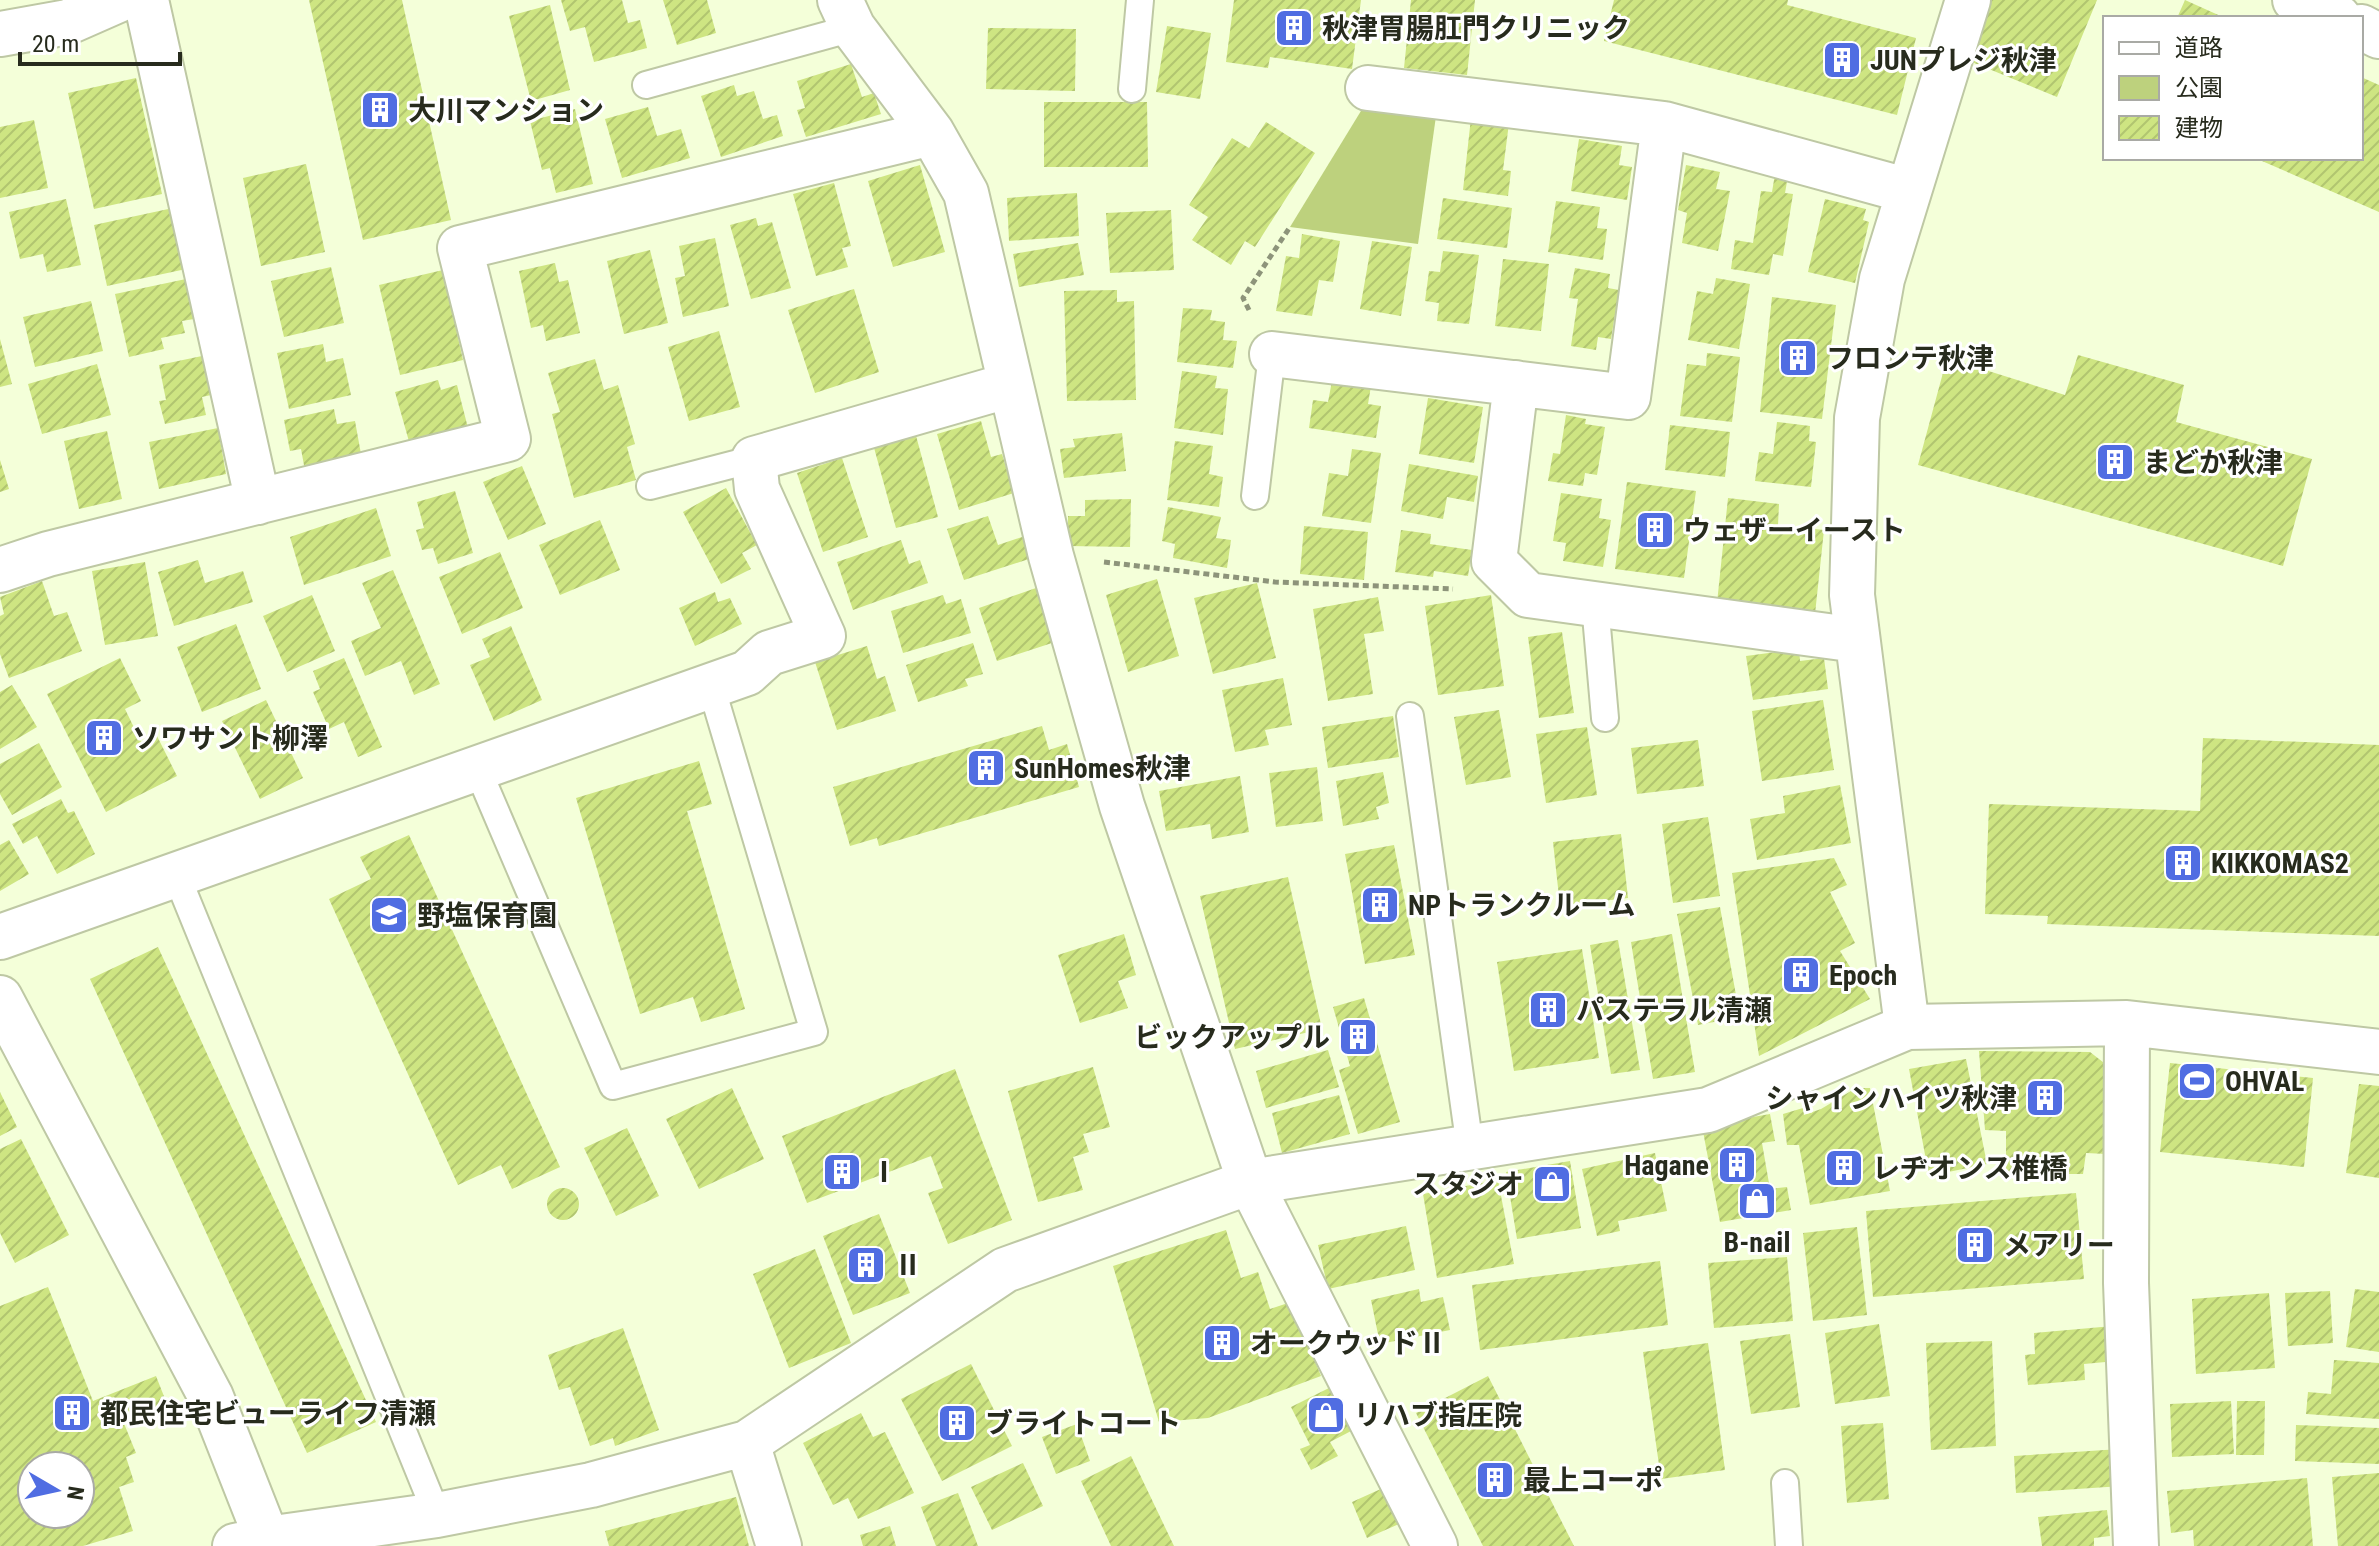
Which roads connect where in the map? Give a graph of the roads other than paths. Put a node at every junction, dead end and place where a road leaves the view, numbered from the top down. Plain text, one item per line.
1 (118, 0) edge
2 (146, 0) edge
3 (1140, 0) edge
4 (1968, 0) edge
5 (2295, 0) edge
6 (846, 14) edge
7 (2334, 16) edge
8 (0, 34) edge
9 (646, 85) dead end
10 (1368, 88) dead end
11 (1132, 89) dead end
12 (1664, 124) junction
13 (932, 133) junction
14 (1909, 191) junction
15 (1272, 354) joint
16 (1516, 383) junction
17 (1010, 385) junction
18 (754, 459) junction
19 (650, 486) dead end
20 (1255, 496) dead end
21 (258, 502) junction
22 (0, 570) edge
23 (1595, 604) junction
24 (1857, 640) junction
25 (711, 686) junction
26 (1410, 716) dead end
27 (1605, 718) dead end
28 (477, 768) junction
29 (176, 874) junction
30 (0, 937) edge
31 (0, 998) edge
32 (2127, 1023) junction
33 (1907, 1027) junction
34 (2379, 1052) edge
35 (1470, 1148) junction
36 (1250, 1182) junction
37 (747, 1443) junction
38 (1785, 1483) dead end
39 (437, 1515) junction
40 (251, 1542) edge
41 (779, 1546) edge
42 (1435, 1546) edge
43 (1789, 1546) edge
44 (2136, 1546) edge

1 - 8 street
2 - 21 street
3 - 11 lane
4 - 14 street
5 - 7 street
6 - 9 lane
6 - 13 street
10 - 12 street
12 - 14 street
12 - 16 street
13 - 17 street
13 - 21 street
14 - 24 street
15 - 16 street
15 - 20 lane
16 - 23 street
17 - 18 street
17 - 36 street
18 - 19 lane
18 - 25 street
21 - 22 street
23 - 24 street
23 - 27 lane
24 - 33 street
25 - 28 street
25 - 28 lane
26 - 35 lane
28 - 29 street
29 - 30 street
29 - 39 lane
31 - 40 street
32 - 33 street
32 - 34 street
32 - 44 street
33 - 35 street
35 - 36 street
36 - 37 street
36 - 42 street
37 - 39 street
37 - 41 street
38 - 43 lane
39 - 40 street

